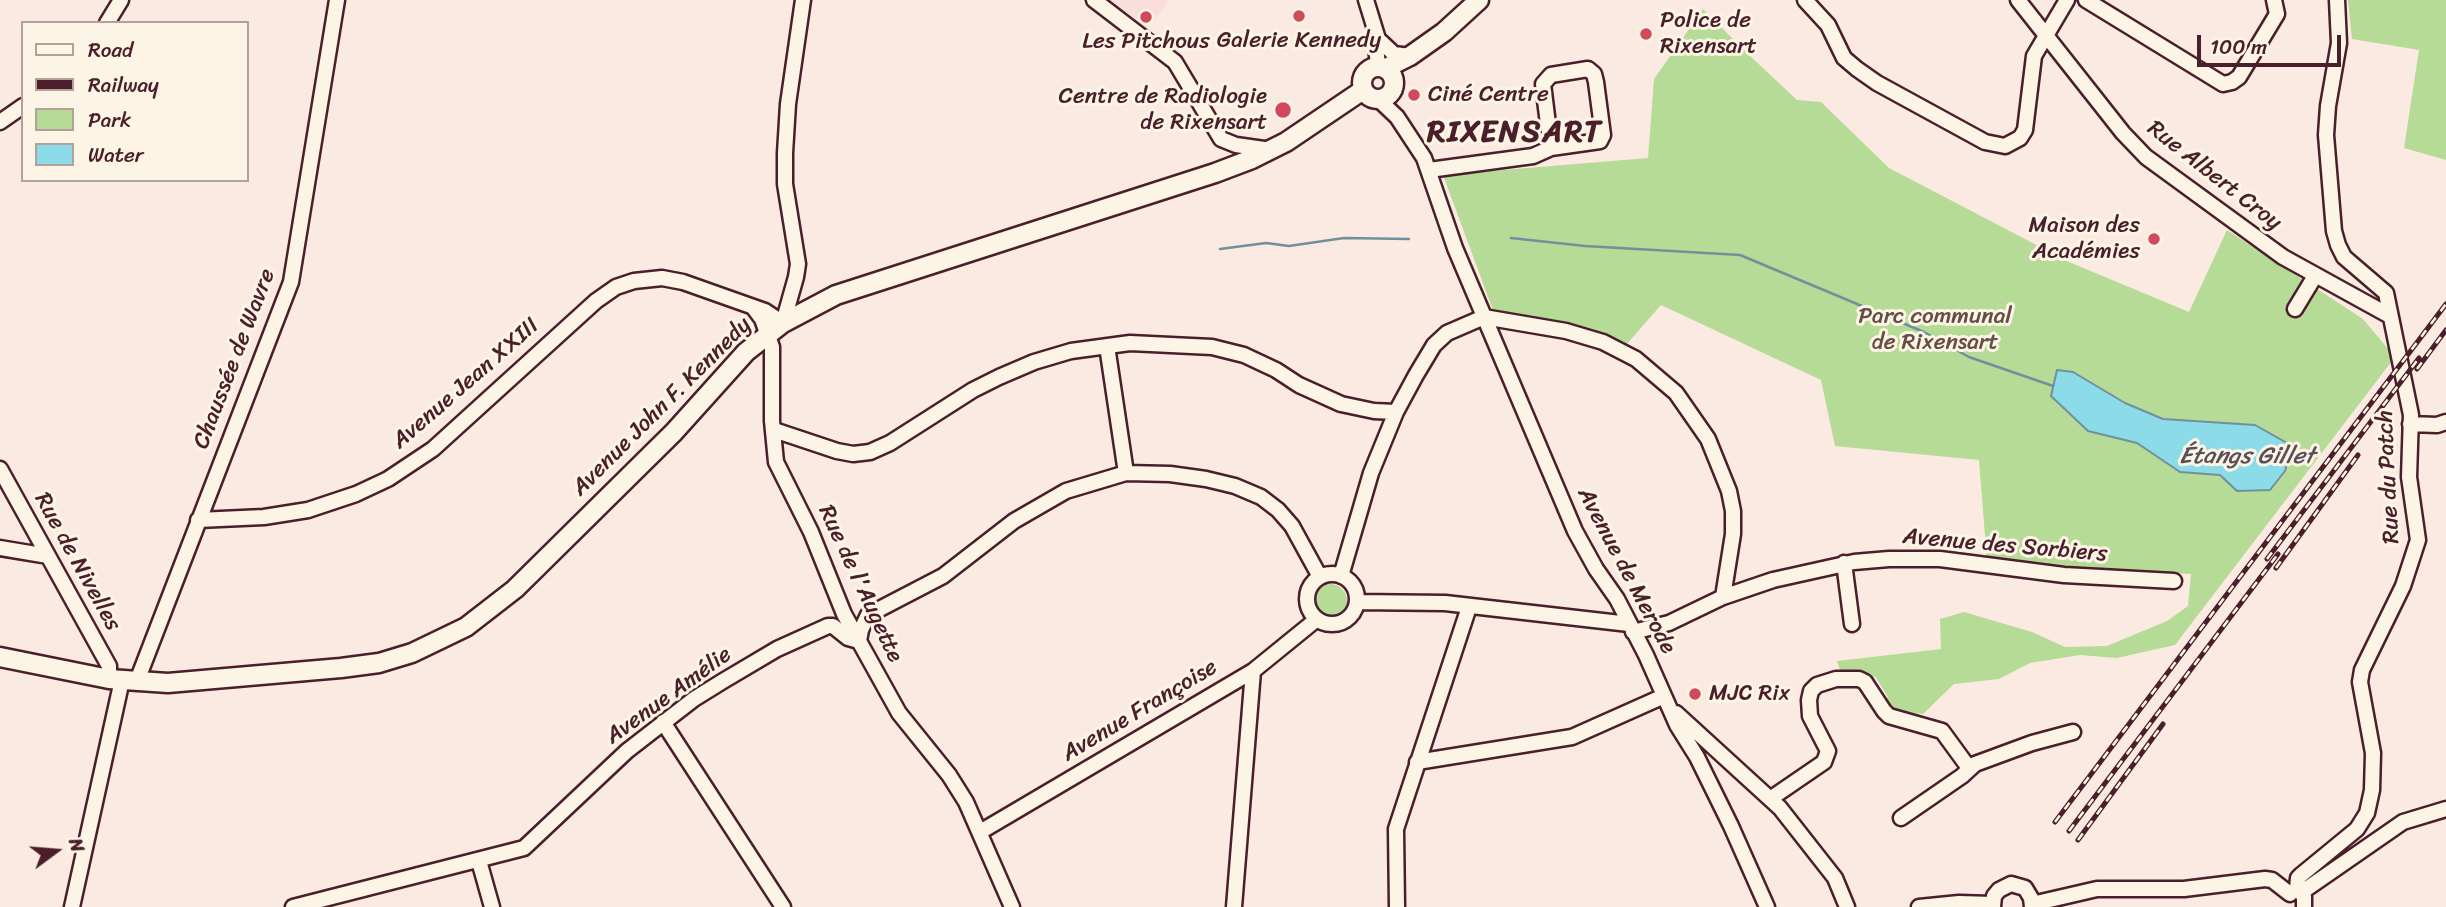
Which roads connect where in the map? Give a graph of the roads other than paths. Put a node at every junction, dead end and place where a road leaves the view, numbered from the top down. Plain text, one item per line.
1 (121, 0) edge
2 (337, 0) edge
3 (803, 0) edge
4 (1094, 0) edge
5 (1366, 0) edge
6 (1479, 0) edge
7 (1805, 0) edge
8 (2018, 0) edge
9 (2067, 0) edge
10 (2086, 0) edge
11 (2274, 0) edge
12 (2337, 0) edge
13 (108, 21) edge
14 (2045, 34) junction
15 (1378, 39) junction
16 (1410, 56) junction
17 (1382, 67) junction
18 (1371, 95) junction
19 (21, 107) edge
20 (0, 122) edge
21 (1551, 148) junction
22 (1271, 150) junction
23 (1429, 170) junction
24 (2315, 276) junction
25 (752, 306) junction
26 (2295, 309) dead end
27 (2389, 316) junction
28 (1484, 317) junction
29 (783, 323) junction
30 (766, 334) junction
31 (1107, 346) junction
32 (1396, 412) junction
33 (2446, 422) edge
34 (2410, 424) junction
35 (774, 430) junction
36 (0, 469) edge
37 (1126, 473) junction
38 (198, 520) junction
39 (0, 548) edge
40 (48, 556) junction
41 (1844, 564) junction
42 (1341, 576) junction
43 (1320, 577) junction
44 (2174, 580) dead end
45 (1723, 597) junction
46 (1357, 602) junction
47 (1469, 607) junction
48 (1317, 619) junction
49 (1852, 624) dead end
50 (1631, 628) junction
51 (859, 641) junction
52 (0, 657) edge
53 (1254, 671) junction
54 (122, 680) junction
55 (1668, 703) junction
56 (663, 722) junction
57 (2073, 732) dead end
58 (1713, 746) junction
59 (1697, 757) junction
60 (1417, 762) junction
61 (1969, 768) junction
62 (1770, 799) junction
63 (2446, 809) edge
64 (1901, 818) dead end
65 (980, 832) junction
66 (479, 860) junction
67 (2297, 898) edge
68 (2061, 902) edge
69 (1993, 905) edge
70 (75, 906) edge
71 (2032, 906) edge
72 (293, 907) edge
73 (492, 907) edge
74 (783, 907) edge
75 (1012, 907) edge
76 (1234, 907) edge
77 (1397, 907) edge
78 (1767, 907) edge
79 (1847, 907) edge
80 (1919, 907) edge

1 - 13 street
2 - 38 street, Chaussée de Wavre
3 - 29 street
4 - 22 street
5 - 15 street
6 - 16 main road
7 - 14 street
8 - 14 street, Rue Albert Croy
9 - 14 street
10 - 11 street
12 - 27 street, Rue du Patch
14 - 24 street, Rue Albert Croy
15 - 16 street
15 - 17 street
16 - 17 main road
17 - 18 main road
17 - 18 main road
18 - 22 main road, Avenue John F. Kennedy
18 - 23 street, Avenue de Merode
19 - 20 street
21 - 21 street
21 - 23 street
22 - 29 main road, Avenue John F. Kennedy
23 - 28 street, Avenue de Merode
24 - 26 street
24 - 27 street, Rue Albert Croy
25 - 29 street, Avenue Jean XXIII
25 - 30 street
25 - 38 street, Avenue Jean XXIII
27 - 34 street, Rue du Patch
28 - 32 street
28 - 45 street
28 - 50 street, Avenue de Merode
29 - 30 main road, Avenue John F. Kennedy
30 - 35 street, Rue de l'Augette
30 - 54 main road, Avenue John F. Kennedy
31 - 32 street
31 - 35 street
31 - 37 street
32 - 42 street
33 - 34 street
34 - 67 street, Rue du Patch
35 - 51 street, Rue de l'Augette
36 - 40 street, Rue de Nivelles
37 - 43 street
37 - 51 street
38 - 54 street, Chaussée de Wavre
39 - 40 street
40 - 54 street, Rue de Nivelles
41 - 44 street, Avenue des Sorbiers
41 - 45 street, Avenue des Sorbiers
41 - 49 street
42 - 43 street
42 - 46 street
43 - 48 street
45 - 50 street, Avenue des Sorbiers
46 - 47 street
46 - 48 street
47 - 50 street
47 - 60 street
48 - 53 street, Avenue Françoise
50 - 55 street, Avenue de Merode
51 - 56 street, Avenue Amélie
51 - 65 street, Rue de l'Augette
52 - 54 main road, Avenue John F. Kennedy
53 - 65 street, Avenue Françoise
53 - 76 street
54 - 70 street, Chaussée de Wavre
55 - 58 street
55 - 59 street, Avenue de Merode
55 - 60 street
56 - 66 street, Avenue Amélie
56 - 74 street
57 - 61 street
58 - 59 street
58 - 62 street
59 - 78 street, Avenue de Merode
60 - 77 street
61 - 62 street
61 - 64 street
62 - 79 street
63 - 67 street
65 - 75 street, Rue de l'Augette
66 - 72 street
66 - 73 street
67 - 68 street
68 - 71 street
69 - 71 street
69 - 80 street

